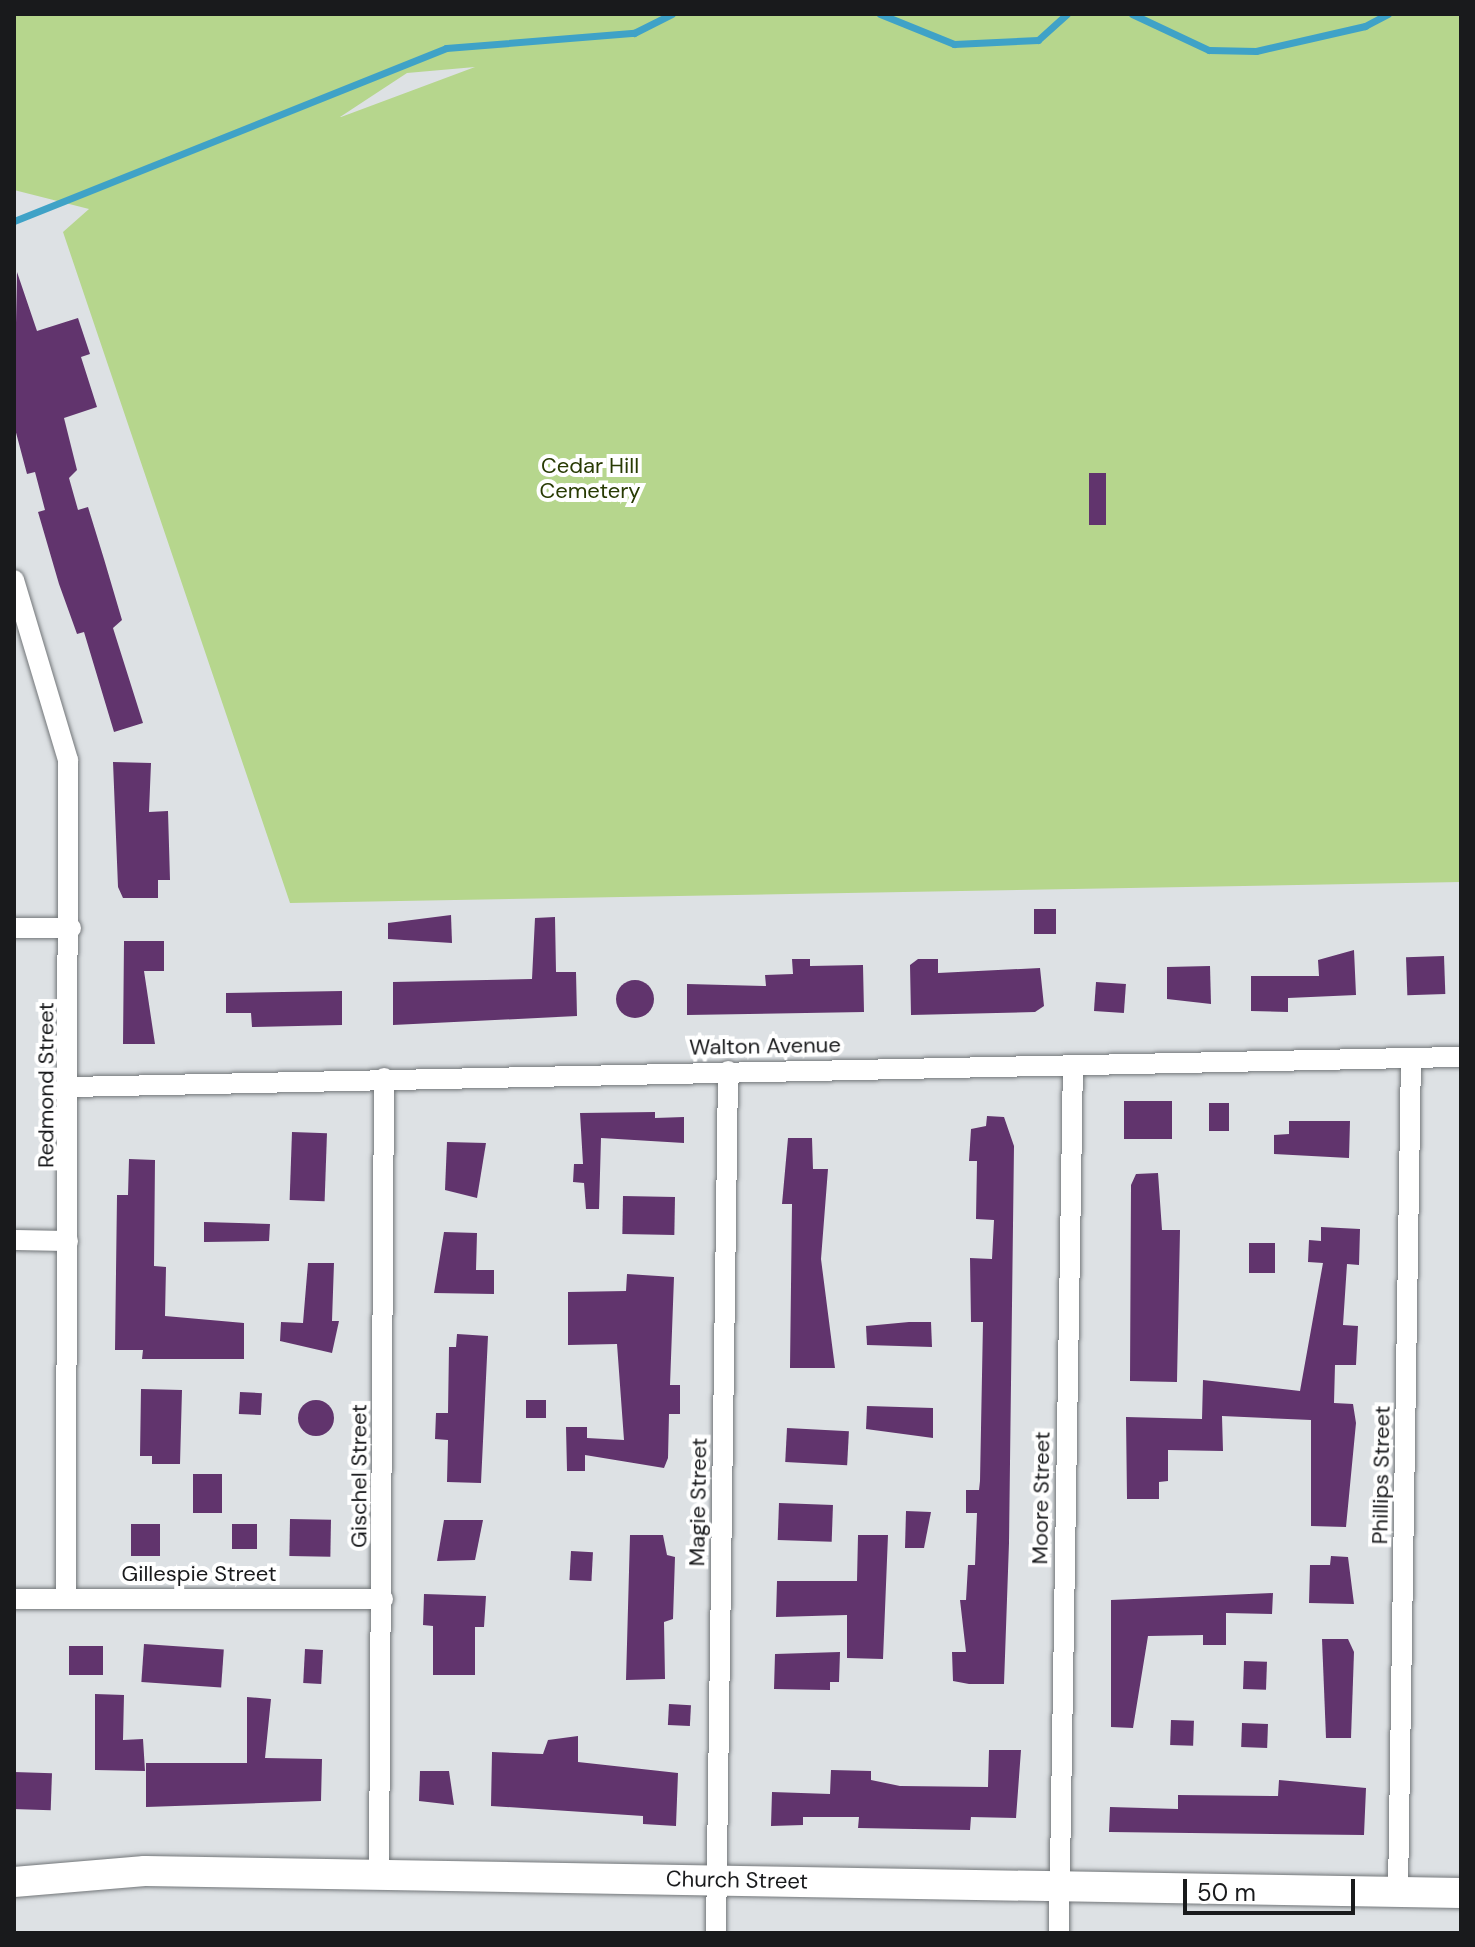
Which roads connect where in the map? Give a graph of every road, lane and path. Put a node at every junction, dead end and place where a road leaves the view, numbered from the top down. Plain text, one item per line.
1 (14, 580) edge
2 (14, 928) edge
3 (71, 928) junction
4 (1461, 1057) edge
5 (1411, 1058) junction
6 (1073, 1065) junction
7 (728, 1071) junction
8 (384, 1078) junction
9 (70, 1087) junction
10 (14, 1240) edge
11 (68, 1241) junction
12 (66, 1598) junction
13 (14, 1599) edge
14 (383, 1599) junction
15 (379, 1874) junction
16 (716, 1879) junction
17 (14, 1882) edge
18 (1060, 1886) junction
19 (1398, 1892) junction
20 (1461, 1893) edge
21 (716, 1933) edge
22 (1059, 1933) edge

1 - 3 street, Redmond Street
2 - 3 street
3 - 9 street, Redmond Street
4 - 5 street, Walton Avenue
5 - 6 street, Walton Avenue
5 - 19 street, Phillips Street
6 - 7 street, Walton Avenue
6 - 18 street, Moore Street
7 - 8 street, Walton Avenue
7 - 16 street, Magie Street
8 - 9 street, Walton Avenue
8 - 14 street, Gischel Street
9 - 11 street, Redmond Street
10 - 11 street
11 - 12 street, Redmond Street
12 - 13 street, Gillespie Street
12 - 14 street, Gillespie Street
14 - 15 street, Gischel Street
15 - 16 main road, Church Street
15 - 17 main road, Church Street
16 - 18 main road, Church Street
16 - 21 street, Magie Street
18 - 19 main road, Church Street
18 - 22 street, Moore Street
19 - 20 main road, Church Street

